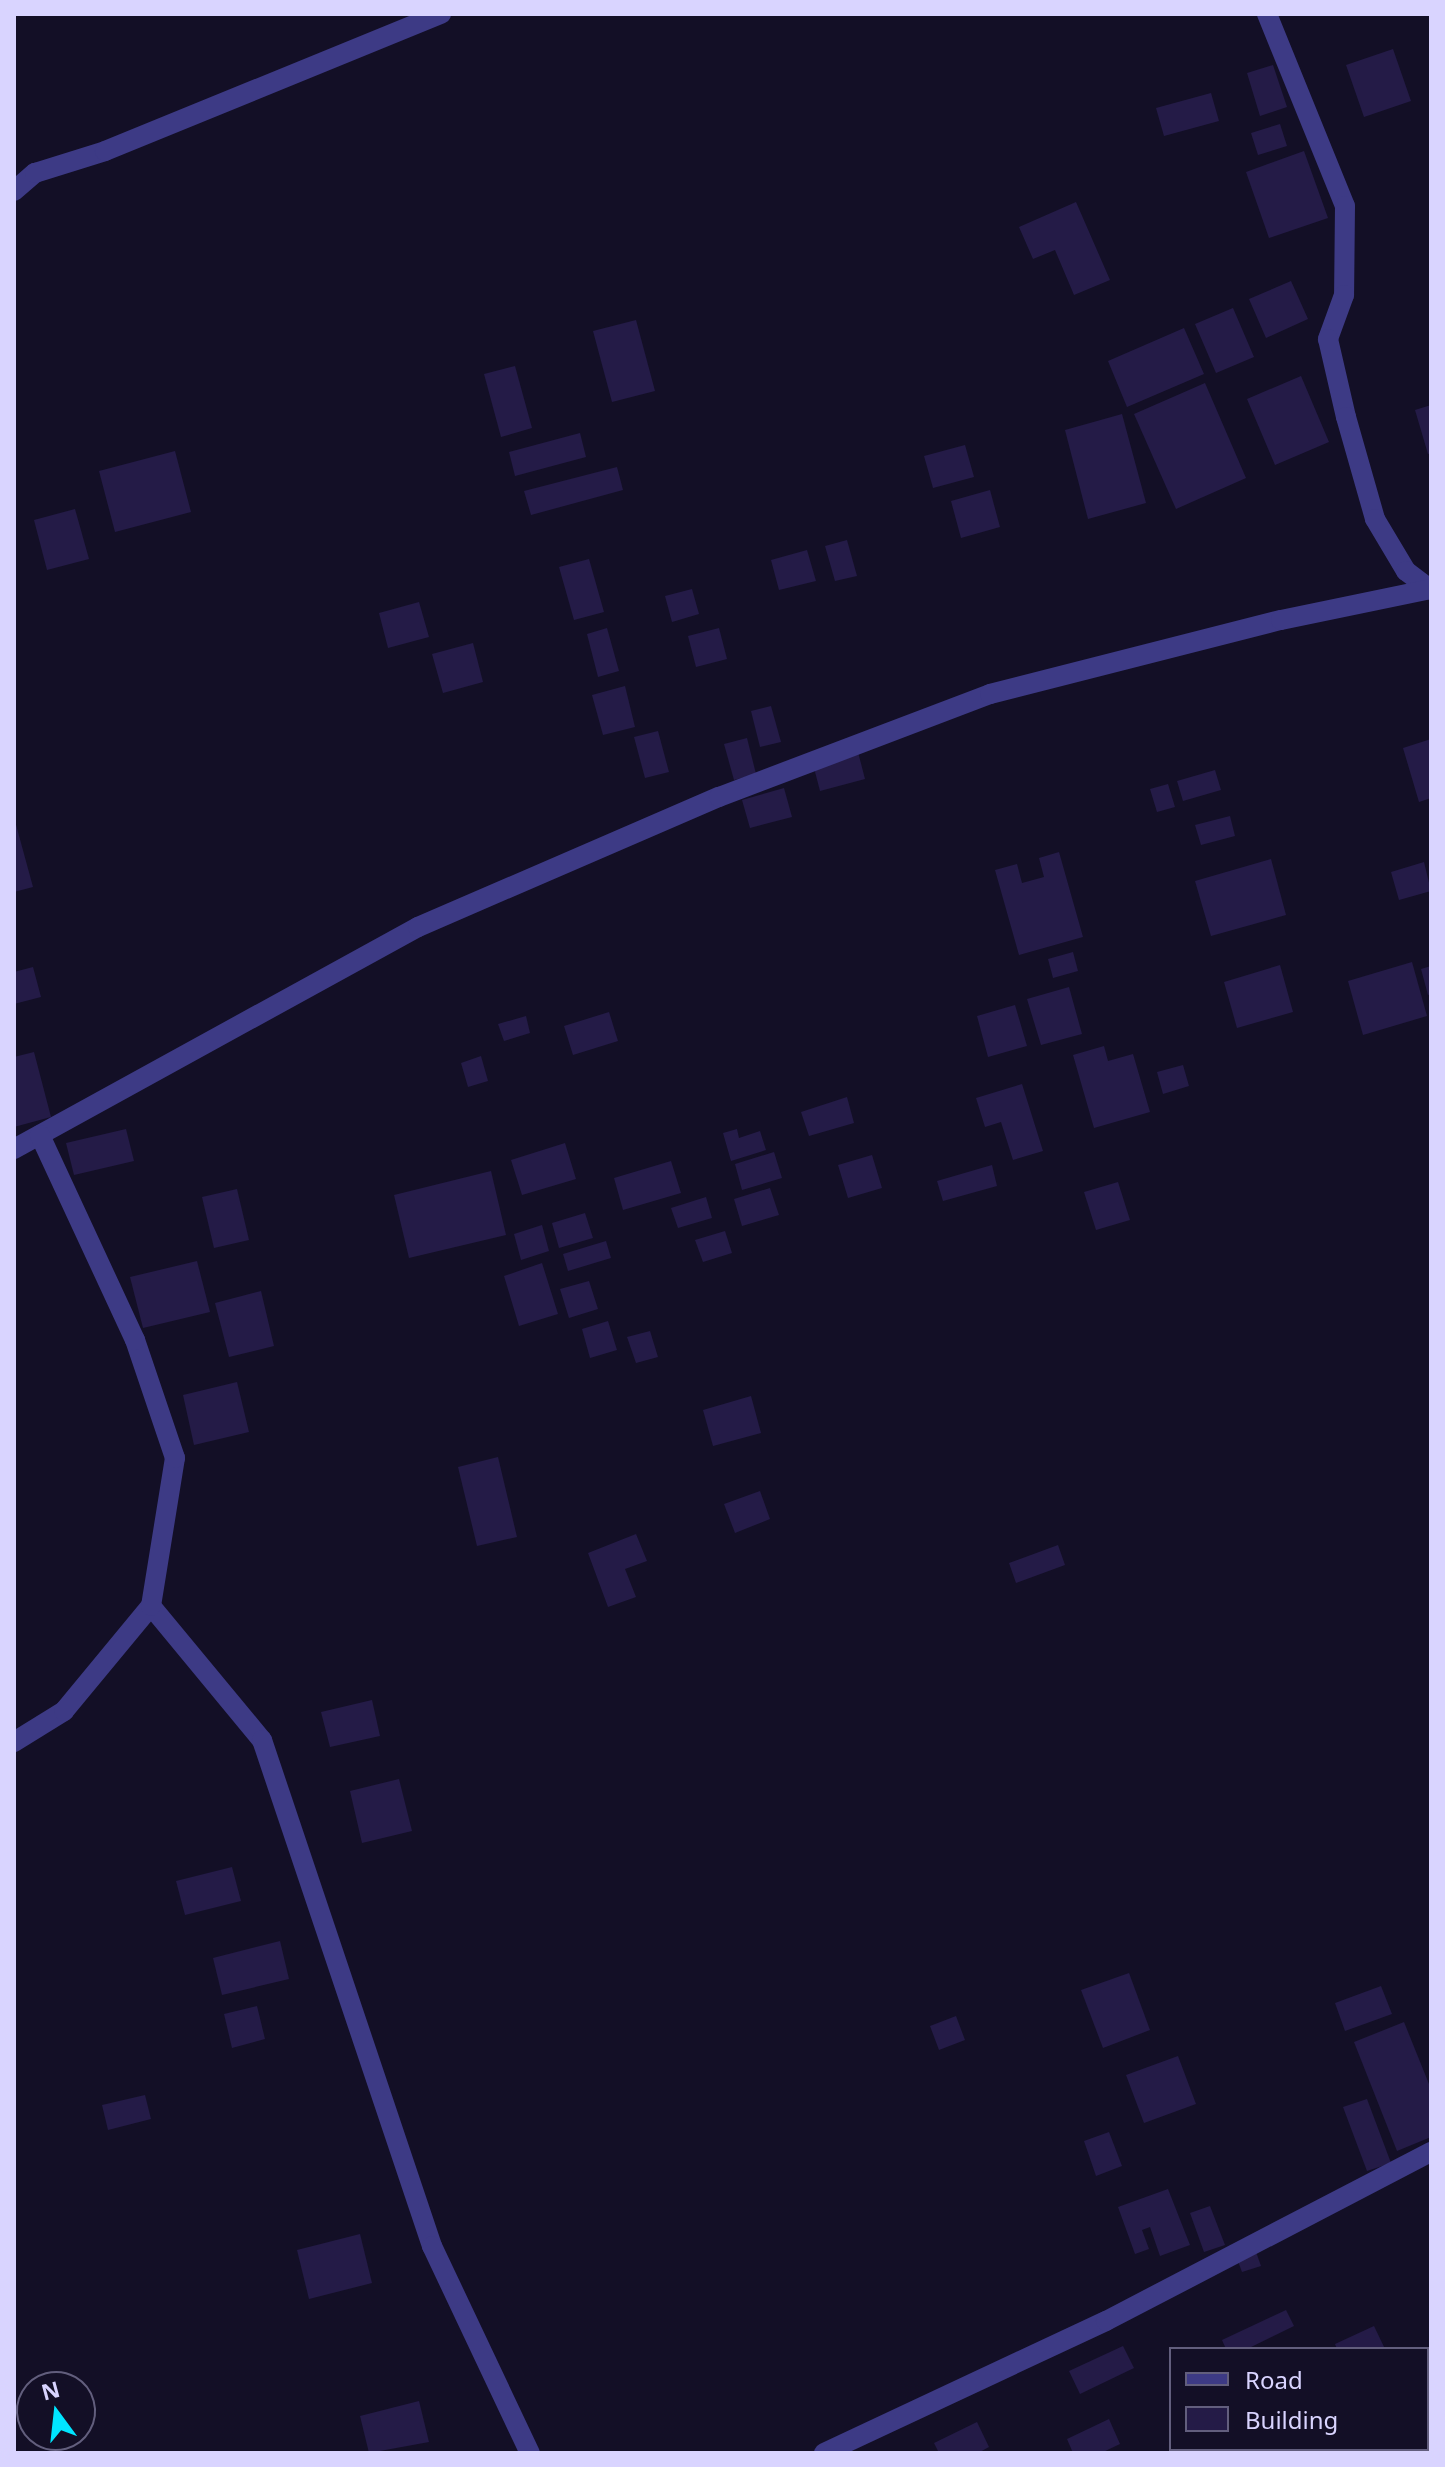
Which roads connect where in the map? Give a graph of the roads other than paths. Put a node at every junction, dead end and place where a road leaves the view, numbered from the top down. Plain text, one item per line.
1 (441, 14) edge
2 (1267, 14) edge
3 (14, 191) edge
4 (1430, 590) edge
5 (40, 1135) junction
6 (14, 1149) edge
7 (151, 1606) junction
8 (14, 1742) edge
9 (1431, 2152) edge
10 (855, 2447) edge
11 (530, 2453) edge
12 (824, 2453) edge

1 - 3 street
2 - 4 street
4 - 5 street
5 - 6 street
5 - 7 street
7 - 8 street
7 - 11 street
9 - 10 street
10 - 12 street

